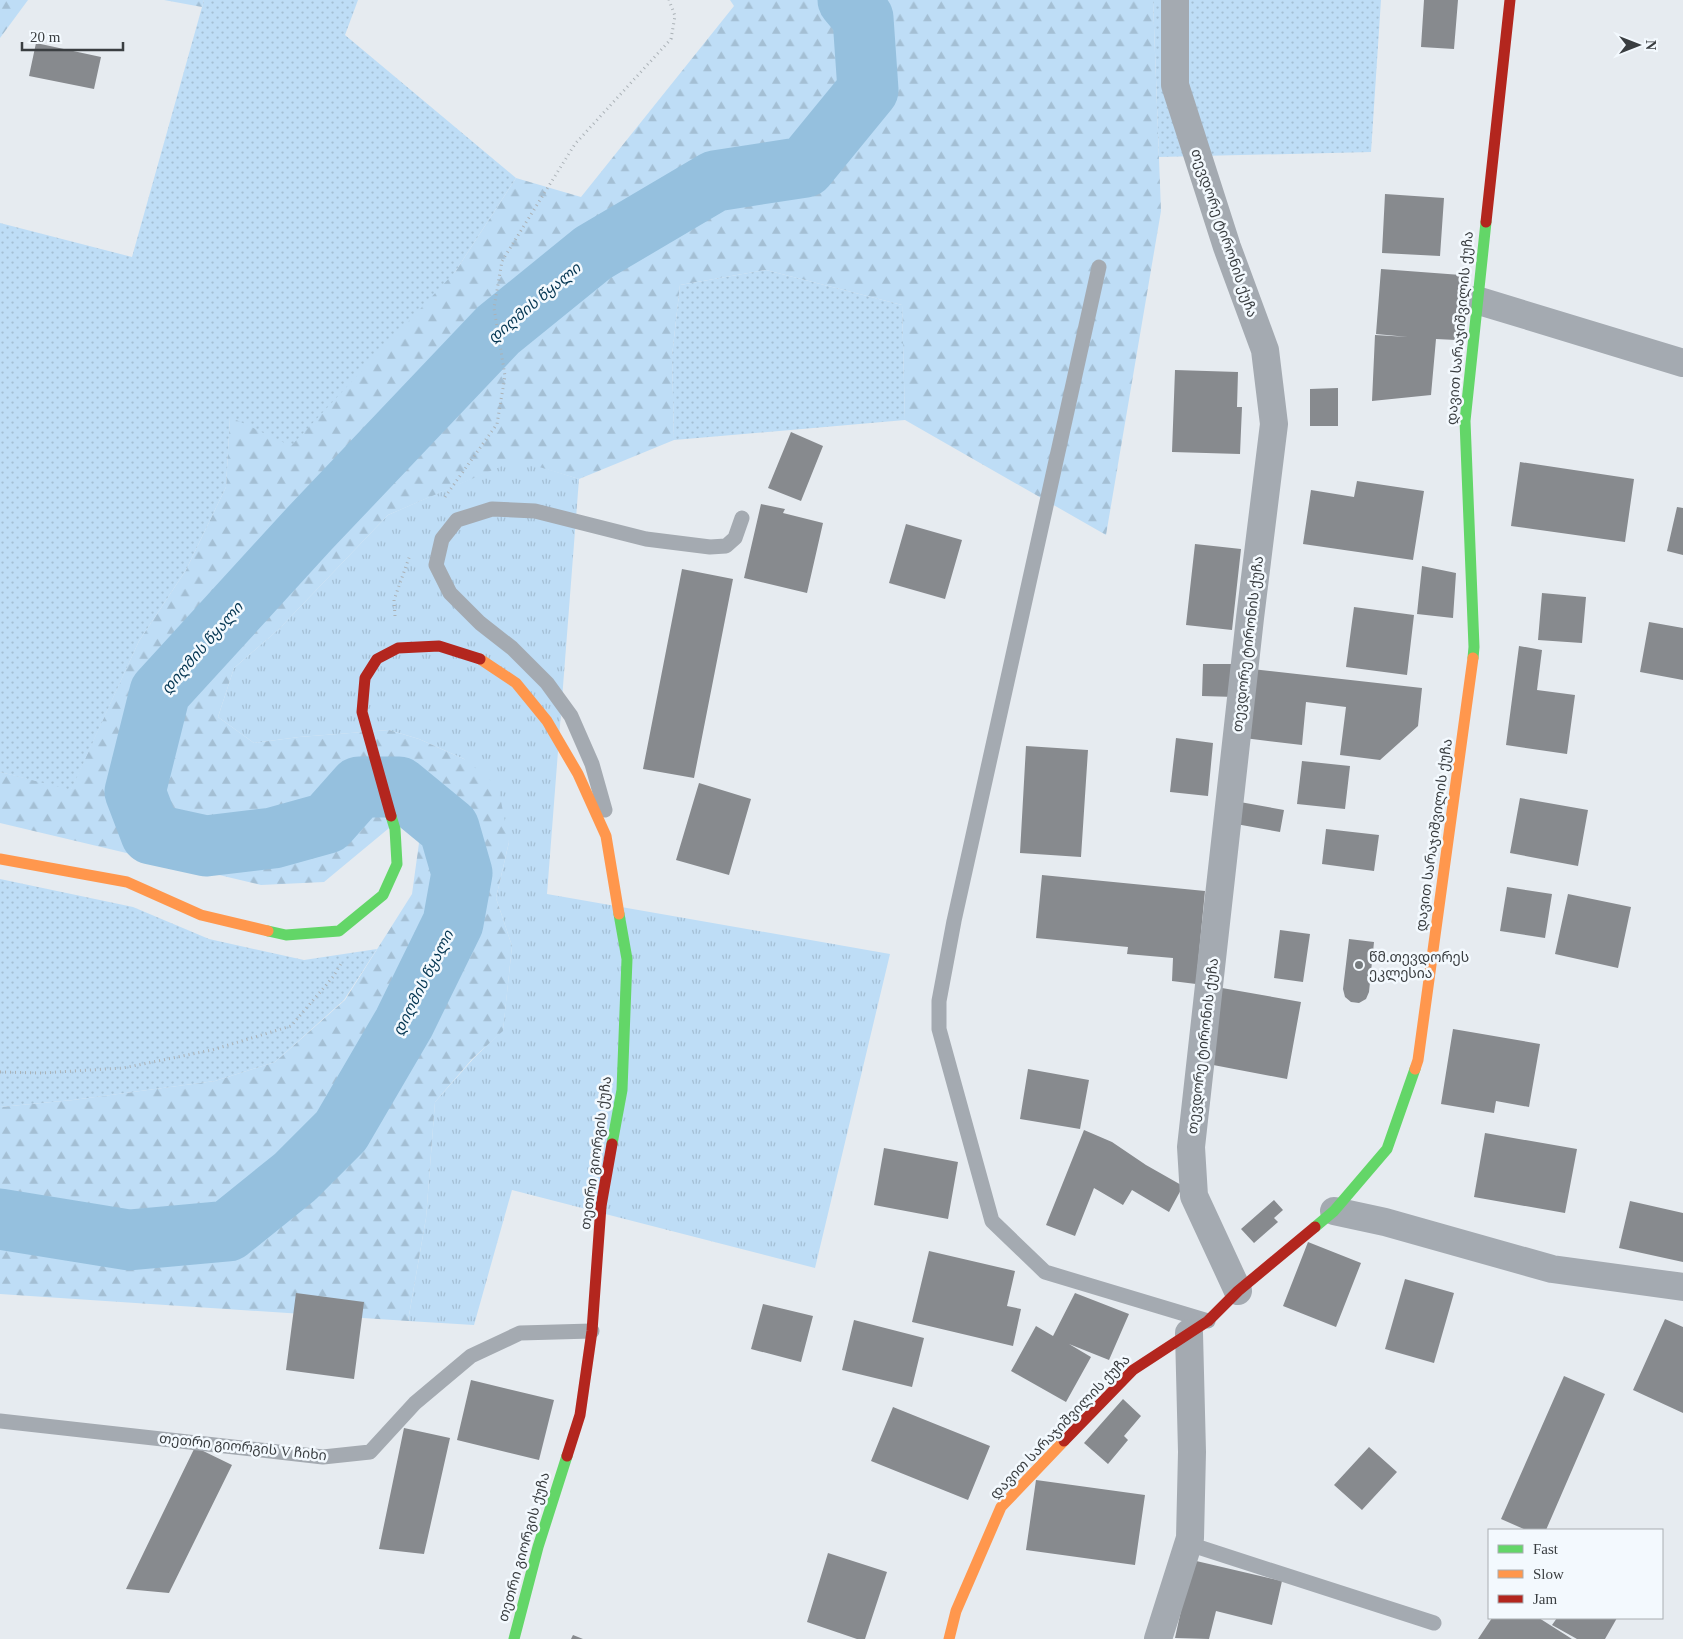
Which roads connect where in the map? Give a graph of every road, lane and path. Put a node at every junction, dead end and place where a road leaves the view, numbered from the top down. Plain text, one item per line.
1 (669, 0) edge
2 (1175, 0) edge
3 (1510, 0) edge
4 (1099, 267) dead end
5 (1476, 300) junction
6 (1683, 363) edge
7 (440, 505) dead end
8 (742, 518) dead end
9 (413, 546) dead end
10 (398, 648) junction
11 (606, 836) junction
12 (0, 860) edge
13 (343, 961) dead end
14 (0, 1072) edge
15 (1334, 1211) junction
16 (1683, 1287) edge
17 (1238, 1291) junction
18 (1198, 1327) junction
19 (592, 1330) junction
20 (0, 1421) edge
21 (1188, 1544) junction
22 (1434, 1623) dead end
23 (514, 1639) edge
24 (949, 1639) edge
25 (1158, 1639) edge

1 - 7 path
2 - 17 street, თევდორე ტირონის ქუჩა
3 - 5 street, დავით სარაჯიშვილის ქუჩა
4 - 18 lane
5 - 6 street
5 - 15 street, დავით სარაჯიშვილის ქუჩა
8 - 11 lane
9 - 10 path
10 - 11 street, თეთრი გიორგის ქუჩა
10 - 12 street, თეთრი გიორგის ქუჩა
11 - 19 street, თეთრი გიორგის ქუჩა
13 - 14 path
15 - 16 street
15 - 17 street, დავით სარაჯიშვილის ქუჩა
17 - 18 street, დავით სარაჯიშვილის ქუჩა
18 - 21 street
18 - 24 street, დავით სარაჯიშვილის ქუჩა
19 - 20 lane, თეთრი გიორგის V ჩიხი
19 - 23 street, თეთრი გიორგის ქუჩა
21 - 22 lane
21 - 25 street

